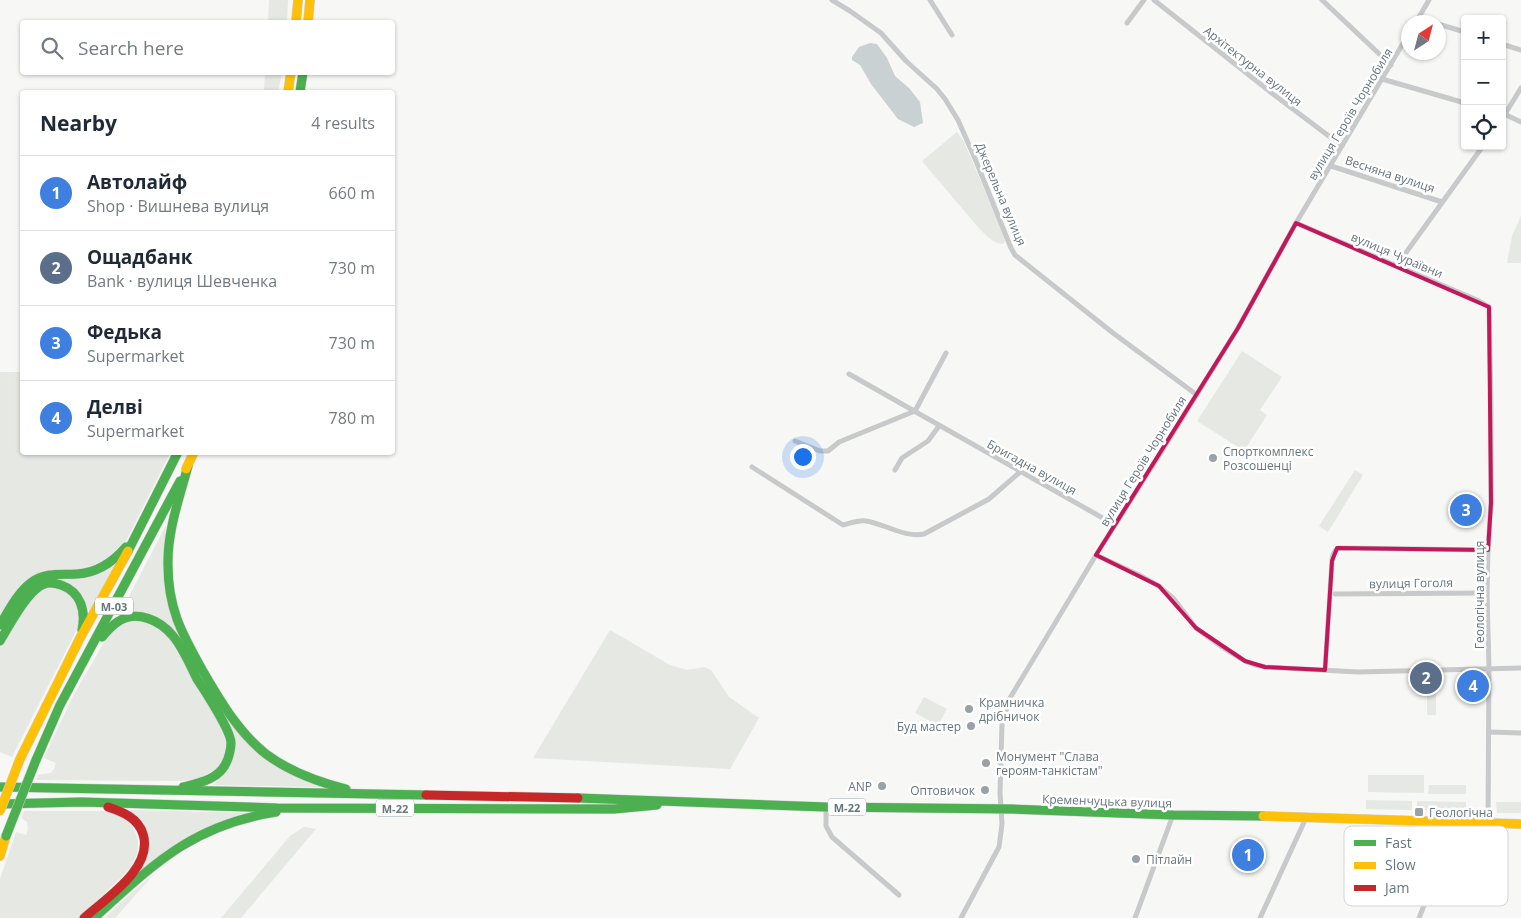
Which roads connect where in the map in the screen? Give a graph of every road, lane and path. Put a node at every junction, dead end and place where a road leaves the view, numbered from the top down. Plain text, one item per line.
1 (298, 0) edge
2 (310, 0) edge
3 (832, 0) edge
4 (930, 0) edge
5 (1144, 0) edge
6 (1154, 0) edge
7 (1322, 0) edge
8 (1429, 0) edge
9 (1421, 15) edge
10 (296, 20) edge
11 (308, 20) edge
12 (1127, 23) dead end
13 (1446, 26) edge
14 (1461, 31) edge
15 (952, 35) dead end
16 (1506, 45) edge
17 (1401, 47) edge
18 (1521, 50) edge
19 (1391, 64) junction
20 (291, 75) edge
21 (303, 75) edge
22 (1382, 79) junction
23 (1521, 88) edge
24 (288, 90) edge
25 (300, 90) edge
26 (1461, 102) edge
27 (1506, 110) edge
28 (1506, 114) edge
29 (1521, 122) edge
30 (1342, 146) junction
31 (1480, 150) edge
32 (1331, 166) junction
33 (1442, 202) junction
34 (1296, 223) junction
35 (1397, 265) junction
36 (1489, 307) joint
37 (946, 353) dead end
38 (849, 374) dead end
39 (1197, 395) junction
40 (914, 411) junction
41 (939, 426) junction
42 (795, 442) dead end
43 (177, 455) edge
44 (193, 455) edge
45 (188, 466) junction
46 (752, 467) dead end
47 (895, 470) dead end
48 (1020, 472) junction
49 (1115, 525) junction
50 (140, 529) junction
51 (1488, 550) junction
52 (1096, 555) junction
53 (1487, 593) junction
54 (1335, 594) dead end
55 (0, 625) edge
56 (80, 638) junction
57 (0, 641) edge
58 (87, 657) junction
59 (1489, 668) junction
60 (1521, 668) edge
61 (1325, 670) junction
62 (1489, 732) junction
63 (1521, 733) edge
64 (0, 787) edge
65 (171, 790) junction
66 (363, 793) junction
67 (692, 802) junction
68 (0, 804) edge
69 (98, 804) junction
70 (826, 807) junction
71 (311, 808) junction
72 (1001, 809) junction
73 (0, 811) edge
74 (1173, 815) junction
75 (1306, 817) junction
76 (1458, 822) junction
77 (1488, 823) junction
78 (1521, 824) edge
79 (1456, 826) edge
80 (0, 856) edge
81 (898, 895) dead end
82 (1424, 906) edge
83 (84, 918) edge
84 (94, 918) edge
85 (961, 918) edge
86 (1134, 918) edge
87 (1260, 918) edge
88 (1419, 918) edge
89 (1423, 918) edge

1 - 10 highway
2 - 11 highway
3 - 39 street, Джерельна вулиця
4 - 15 street
5 - 12 street
6 - 30 street, Архітектурна вулиця
7 - 19 street
8 - 9 street
13 - 14 street
16 - 18 street
17 - 19 street, вулиця Героїв Чорнобиля
19 - 22 street, вулиця Героїв Чорнобиля
20 - 24 highway
21 - 25 highway
22 - 26 street
22 - 30 street, вулиця Героїв Чорнобиля
23 - 27 street
28 - 29 street
30 - 32 street, вулиця Героїв Чорнобиля
31 - 33 street, Весняна вулиця
32 - 33 street, Весняна вулиця
32 - 34 street, вулиця Героїв Чорнобиля
33 - 35 street, Весняна вулиця
34 - 35 street, вулиця Чураївни
34 - 39 street, вулиця Героїв Чорнобиля
35 - 36 street, вулиця Чураївни
36 - 51 street, Геологічна вулиця
37 - 40 street
38 - 40 street, Бригадна вулиця
39 - 49 street, вулиця Героїв Чорнобиля
40 - 41 street, Бригадна вулиця
40 - 42 street
41 - 47 street
41 - 48 street, Бригадна вулиця
43 - 50 highway, М-03
44 - 45 highway, М-03
45 - 58 highway, М-03
45 - 66 highway
46 - 48 street
48 - 49 street, Бригадна вулиця
49 - 52 street, вулиця Героїв Чорнобиля
50 - 55 highway
50 - 56 highway, М-03
51 - 53 street, Геологічна вулиця
51 - 61 street
52 - 61 street
52 - 72 street, вулиця Героїв Чорнобиля
53 - 54 street, вулиця Гоголя
53 - 59 street, Геологічна вулиця
56 - 57 highway
56 - 73 highway, М-03, bridge
58 - 65 highway
58 - 80 highway, М-03, bridge
59 - 60 street
59 - 61 street
59 - 62 street, Геологічна вулиця
62 - 63 street
62 - 77 street, Геологічна вулиця
64 - 65 highway, М-22
65 - 66 highway, М-22
66 - 67 highway, М-22
67 - 70 highway, Кременчуцька вулиця / М-22
67 - 71 highway, М-22
68 - 69 highway, М-22
69 - 71 highway, М-22
69 - 83 highway
70 - 72 highway, Кременчуцька вулиця / М-22
70 - 81 street
71 - 84 highway
72 - 74 highway, Кременчуцька вулиця / М-22
72 - 85 street, вулиця Героїв Чорнобиля
74 - 75 highway, Кременчуцька вулиця / М-22
74 - 86 street
75 - 76 highway, Кременчуцька вулиця / М-22
75 - 87 street
76 - 77 highway, Кременчуцька вулиця / М-22
76 - 79 street
77 - 78 highway, Кременчуцька вулиця / М-22
82 - 88 street
88 - 89 street

